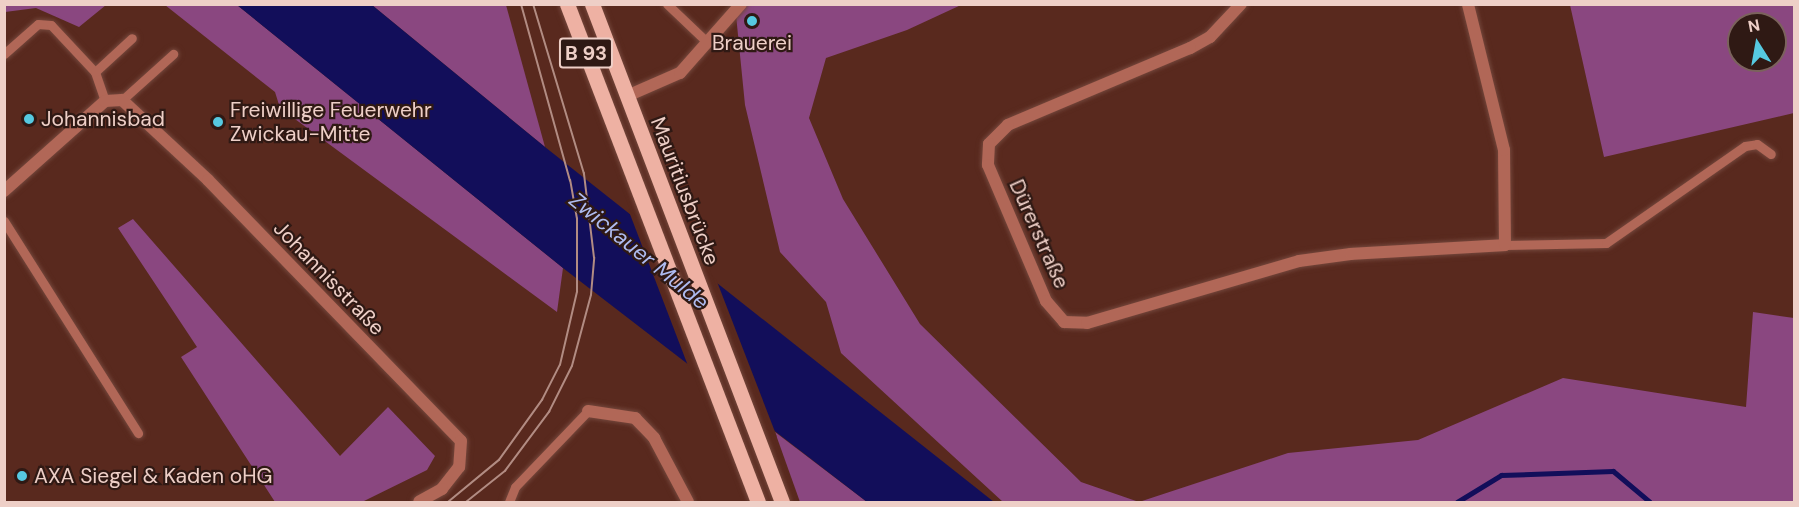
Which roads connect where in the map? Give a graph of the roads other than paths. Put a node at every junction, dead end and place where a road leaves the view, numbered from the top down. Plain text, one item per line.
1 (567, 4) edge
2 (592, 4) edge
3 (667, 4) edge
4 (741, 4) edge
5 (1242, 4) edge
6 (1468, 4) edge
7 (132, 38) dead end
8 (706, 41) junction
9 (4, 54) edge
10 (173, 54) dead end
11 (94, 72) junction
12 (627, 96) junction
13 (122, 100) junction
14 (105, 101) junction
15 (1771, 154) dead end
16 (4, 191) edge
17 (4, 221) edge
18 (1505, 245) junction
19 (588, 411) joint
20 (138, 433) dead end
21 (419, 502) edge
22 (509, 502) edge
23 (688, 502) edge
24 (758, 502) edge
25 (782, 502) edge

1 - 24 main road, Mauritiusbrücke / B 93
2 - 12 main road, B 93
3 - 8 lane
4 - 8 street
5 - 18 street, Dürerstraße
6 - 18 street
7 - 11 lane
8 - 12 street
9 - 11 lane
10 - 13 lane
11 - 14 lane
12 - 25 main road, Mauritiusbrücke / B 93
13 - 14 street
13 - 21 street, Johannisstraße
14 - 16 street
15 - 18 lane
17 - 20 lane
19 - 22 lane
19 - 23 street

